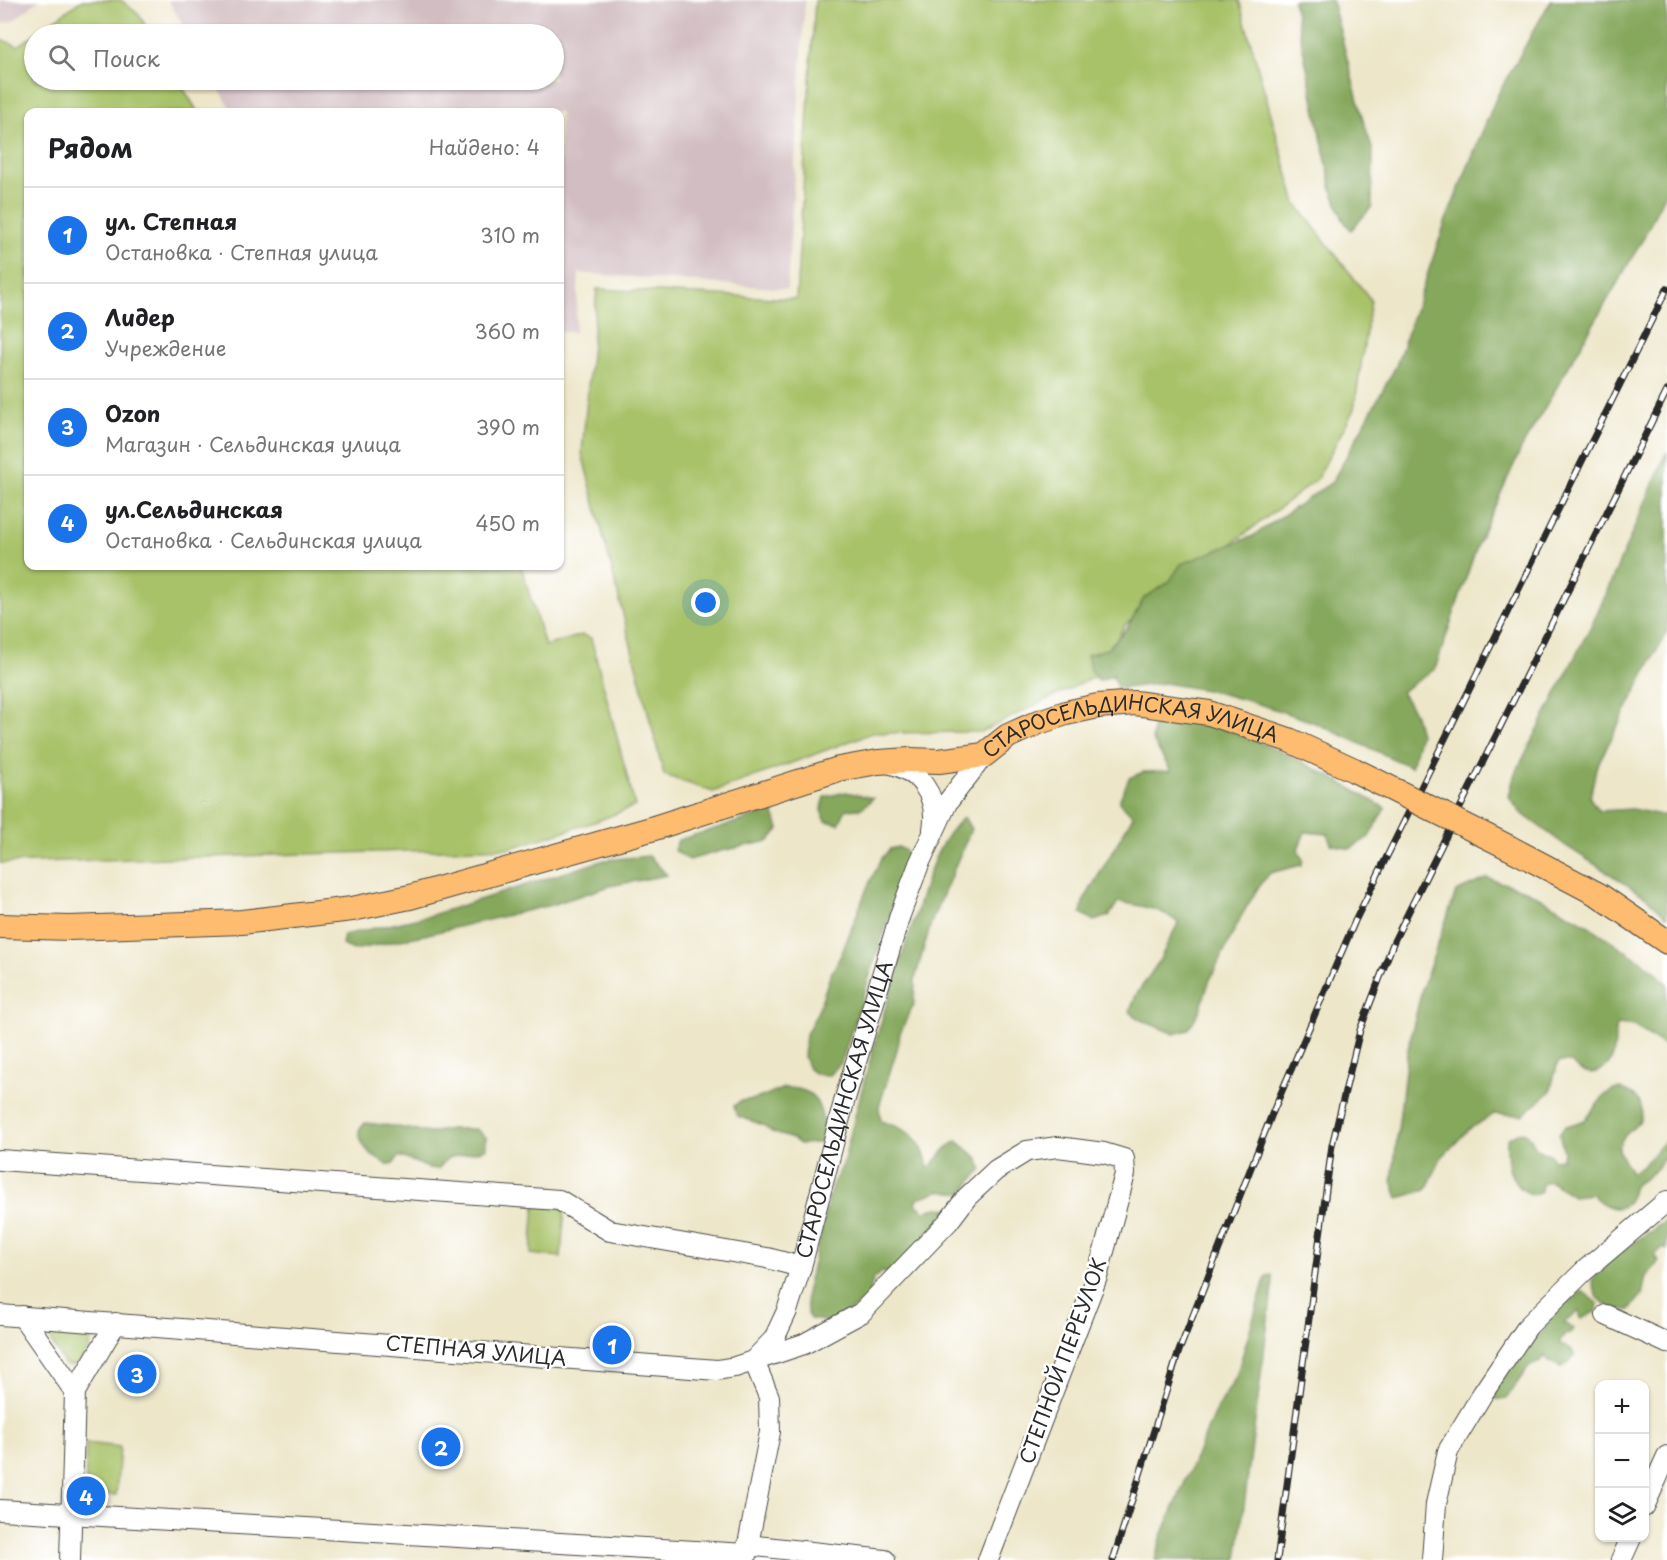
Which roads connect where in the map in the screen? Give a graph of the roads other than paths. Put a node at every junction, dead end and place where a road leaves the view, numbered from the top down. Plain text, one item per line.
1 (984, 755) junction
2 (878, 762) junction
3 (932, 834) junction
4 (0, 926) edge
5 (1667, 942) edge
6 (1124, 1159) joint
7 (0, 1160) edge
8 (1667, 1201) edge
9 (801, 1267) junction
10 (0, 1315) edge
11 (1606, 1315) dead end
12 (22, 1316) junction
13 (116, 1323) junction
14 (1667, 1343) edge
15 (754, 1362) junction
16 (75, 1392) junction
17 (1667, 1456) edge
18 (1649, 1496) edge
19 (0, 1510) edge
20 (72, 1515) junction
21 (1629, 1542) edge
22 (746, 1553) edge
23 (70, 1560) edge
24 (885, 1560) edge
25 (988, 1560) edge
26 (1432, 1560) edge
27 (1621, 1560) edge

1 - 2 main road
1 - 3 street, СТАРОСЕЛЬДИНСКАЯ УЛИЦА
1 - 5 main road, СТАРОСЕЛЬДИНСКАЯ УЛИЦА, bridge
2 - 3 street
2 - 4 main road
3 - 9 street, СТАРОСЕЛЬДИНСКАЯ УЛИЦА
6 - 15 street, СТЕПНАЯ УЛИЦА
6 - 25 street, СТЕПНОЙ ПЕРЕУЛОК
7 - 9 street
8 - 26 street
9 - 15 street, СТАРОСЕЛЬДИНСКАЯ УЛИЦА
10 - 12 street, СТЕПНАЯ УЛИЦА
11 - 14 street
12 - 13 street, СТЕПНАЯ УЛИЦА
12 - 16 street
13 - 15 street, СТЕПНАЯ УЛИЦА
13 - 16 street
15 - 22 street
16 - 20 street
17 - 18 street
19 - 20 street
20 - 22 street
20 - 23 street
21 - 27 street
22 - 24 street

